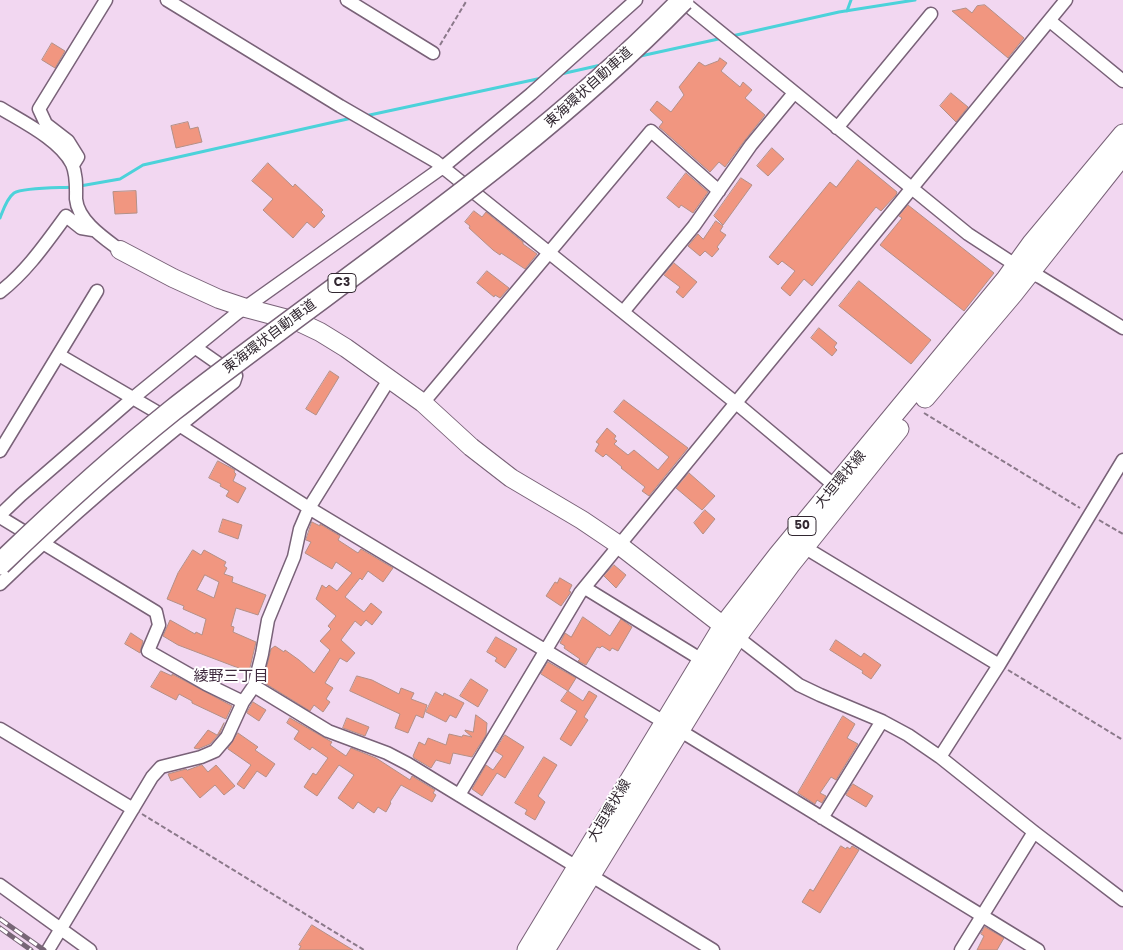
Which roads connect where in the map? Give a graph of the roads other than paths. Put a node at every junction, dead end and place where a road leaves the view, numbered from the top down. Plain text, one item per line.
1 (106, 0) edge
2 (167, 0) edge
3 (347, 0) edge
4 (636, 0) edge
5 (682, 0) edge
6 (1066, 0) edge
7 (931, 14) dead end
8 (1050, 21) junction
9 (433, 52) road end
10 (1123, 81) edge
11 (794, 93) junction
12 (0, 108) edge
13 (837, 128) junction
14 (1123, 134) edge
15 (1123, 155) edge
16 (73, 165) junction
17 (443, 167) junction
18 (911, 189) junction
19 (719, 191) junction
20 (93, 230) junction
21 (120, 250) joint
22 (549, 253) junction
23 (1023, 269) junction
24 (97, 291) dead end
25 (0, 292) edge
26 (246, 308) junction
27 (623, 312) junction
28 (1123, 328) edge
29 (196, 348) junction
30 (59, 354) junction
31 (390, 378) junction
32 (133, 398) junction
33 (423, 403) junction
34 (736, 403) junction
35 (179, 425) junction
36 (0, 450) edge
37 (1123, 460) edge
38 (835, 486) junction
39 (309, 508) junction
40 (0, 516) edge
41 (42, 543) junction
42 (619, 545) junction
43 (804, 547) junction
44 (0, 564) edge
45 (0, 584) edge
46 (585, 588) junction
47 (730, 632) junction
48 (546, 652) junction
49 (702, 660) junction
50 (999, 665) junction
51 (254, 686) junction
52 (243, 702) junction
53 (882, 721) junction
54 (671, 726) junction
55 (0, 729) edge
56 (940, 757) junction
57 (459, 795) junction
58 (133, 809) junction
59 (822, 818) junction
60 (1034, 832) junction
61 (584, 871) junction
62 (0, 885) edge
63 (1123, 900) edge
64 (982, 916) junction
65 (61, 929) junction
66 (48, 950) edge
67 (90, 950) edge
68 (527, 950) edge
69 (544, 950) edge
70 (713, 950) edge
71 (961, 950) edge
72 (1038, 950) edge

1 - 16 street
2 - 17 street
3 - 9 street
4 - 17 street
5 - 11 street
5 - 44 highway, 東海環状自動車道 / C3, bridge
6 - 8 street
7 - 13 street
8 - 10 street
8 - 18 street
11 - 13 street
11 - 19 street
12 - 16 street
13 - 18 street
14 - 23 main road, 大垣環状線 / 50
15 - 23 main road, 大垣環状線 / 50
16 - 20 street
17 - 22 street
17 - 26 street
18 - 23 street
18 - 34 street
19 - 22 street
19 - 27 street
20 - 21 street
20 - 25 street
21 - 26 street
22 - 27 street
22 - 33 street
23 - 28 street
23 - 38 main road, 大垣環状線 / 50
23 - 43 main road, 大垣環状線 / 50
24 - 30 street
26 - 29 street
26 - 31 street
27 - 34 street
29 - 32 street
29 - 35 street
30 - 32 street
30 - 36 street
31 - 33 street
31 - 39 street
32 - 35 street
32 - 40 street
33 - 42 street
34 - 38 street
34 - 42 street
35 - 39 street
35 - 41 street
37 - 50 street
38 - 47 main road, 大垣環状線 / 50
39 - 48 street
39 - 51 street
40 - 41 street
41 - 45 street
41 - 52 street
42 - 46 street
42 - 47 street
43 - 47 main road, 大垣環状線 / 50
43 - 50 street
46 - 48 street
46 - 49 street
47 - 49 main road, 大垣環状線 / 50
47 - 53 street
47 - 54 main road, 大垣環状線 / 50
48 - 54 street
48 - 57 street
49 - 54 main road, 大垣環状線 / 50
50 - 56 street
51 - 52 street
51 - 57 street
52 - 58 street
53 - 56 street
53 - 59 street
54 - 59 street
54 - 61 main road, 大垣環状線 / 50
55 - 58 street
56 - 60 street
57 - 61 street
58 - 65 street
59 - 64 street
60 - 63 street
60 - 64 street
61 - 68 main road, 大垣環状線 / 50
61 - 69 main road, 大垣環状線 / 50
61 - 70 street
62 - 65 street
64 - 71 street
64 - 72 street
65 - 66 street
65 - 67 street

